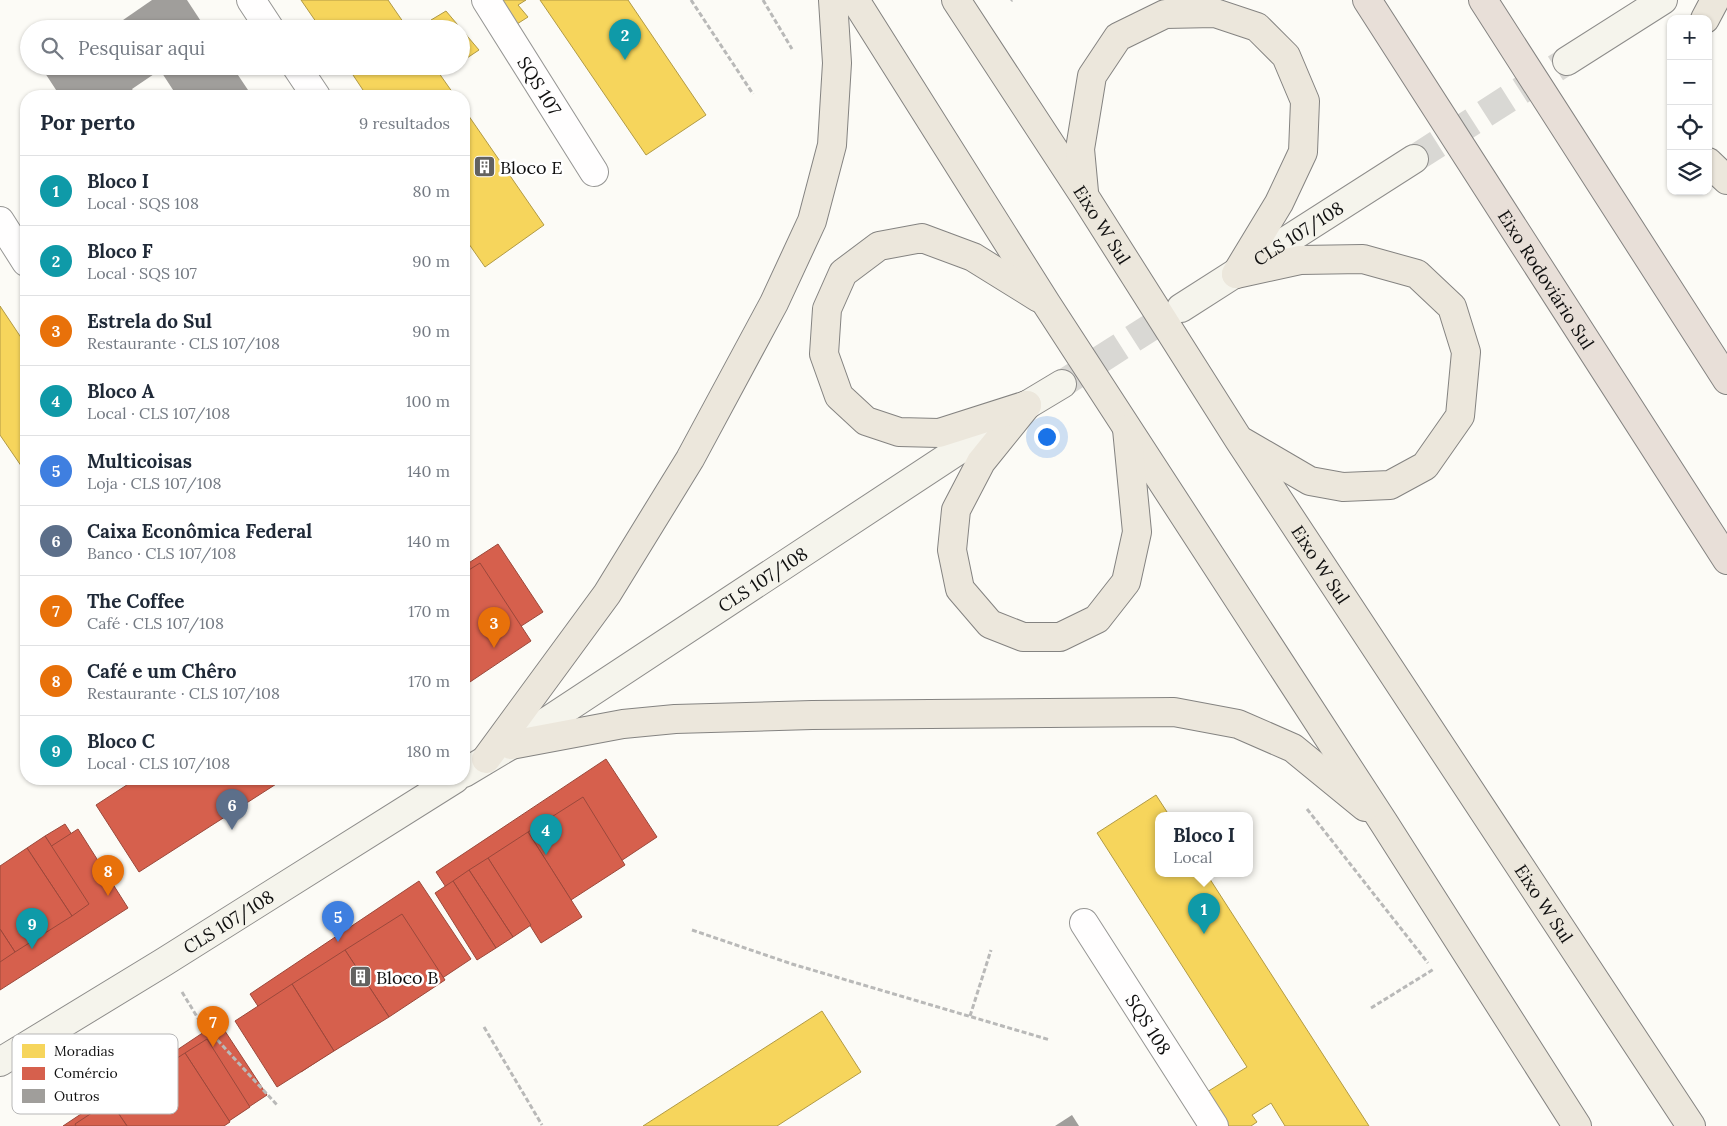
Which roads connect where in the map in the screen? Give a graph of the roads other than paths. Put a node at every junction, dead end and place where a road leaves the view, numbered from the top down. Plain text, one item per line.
1 (251, 0) edge
2 (486, 0) edge
3 (833, 0) edge
4 (855, 0) edge
5 (956, 0) edge
6 (1367, 0) edge
7 (1483, 0) edge
8 (1663, 0) edge
9 (1715, 0) edge
10 (1707, 15) edge
11 (264, 20) edge
12 (1567, 61) tunnel mouth
13 (302, 75) edge
14 (312, 90) edge
15 (1414, 159) tunnel mouth
16 (1712, 166) edge
17 (594, 172) dead end
18 (1727, 180) edge
19 (1085, 198) junction
20 (0, 221) edge
21 (20, 253) edge
22 (1236, 274) junction
23 (1046, 303) junction
24 (1181, 308) tunnel mouth
25 (1727, 380) edge
26 (1062, 384) tunnel mouth
27 (1027, 405) junction
28 (1126, 424) junction
29 (1239, 440) junction
30 (1727, 560) edge
31 (511, 745) junction
32 (475, 766) edge
33 (445, 785) edge
34 (1384, 822) junction
35 (1084, 923) dead end
36 (46, 1034) edge
37 (12, 1055) edge
38 (0, 1062) edge
39 (1214, 1126) edge
40 (1576, 1126) edge
41 (1691, 1126) edge

1 - 11 street
2 - 17 street, SQS 107
3 - 32 main road
4 - 23 main road
5 - 19 main road, Eixo W Sul
6 - 30 highway, Eixo Rodoviário Sul
7 - 25 highway
8 - 12 street
9 - 10 main road
13 - 14 street
15 - 22 street, CLS 107/108
16 - 18 main road
19 - 22 main road
19 - 29 main road, Eixo W Sul
20 - 21 street
22 - 24 street, CLS 107/108
22 - 29 main road
23 - 27 main road
23 - 28 main road
26 - 27 street, CLS 107/108
27 - 28 main road
27 - 31 street, CLS 107/108
28 - 34 main road
29 - 41 main road, Eixo W Sul
31 - 32 street, CLS 107/108
31 - 34 main road
33 - 36 street, CLS 107/108
34 - 40 main road
35 - 39 street, SQS 108
37 - 38 street, CLS 107/108

